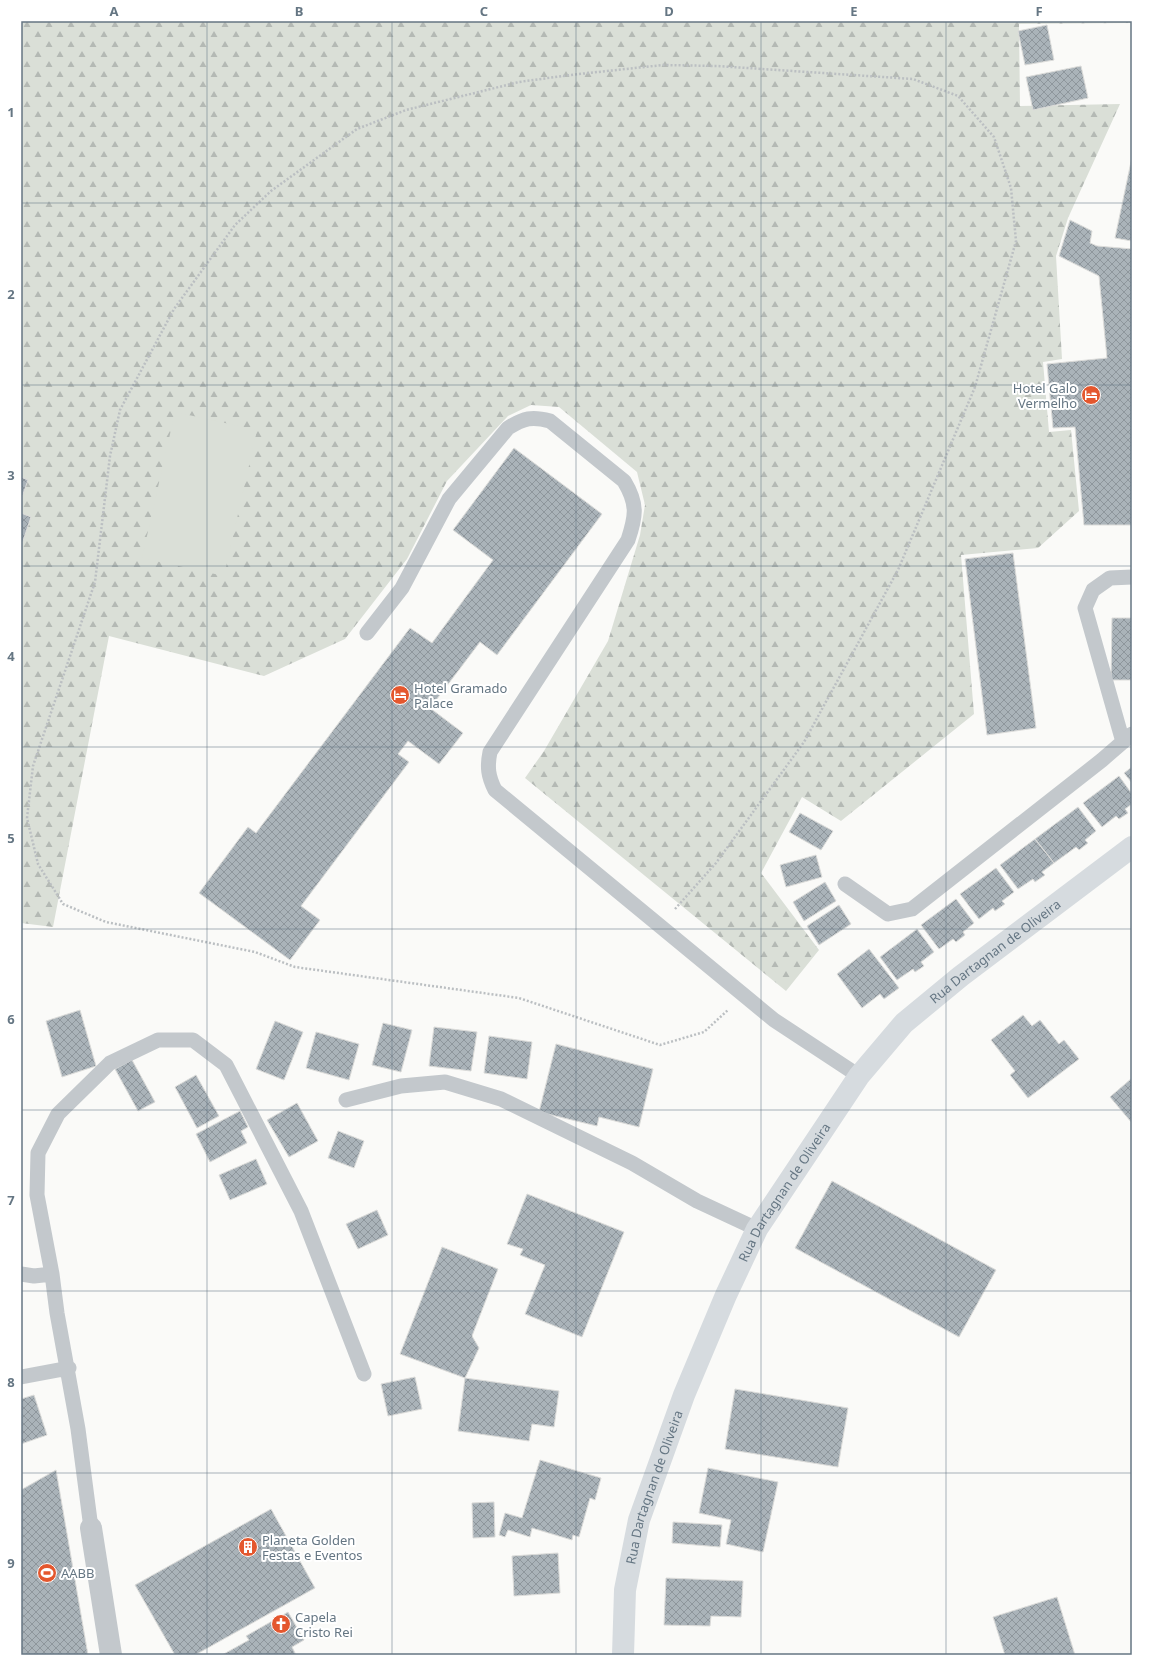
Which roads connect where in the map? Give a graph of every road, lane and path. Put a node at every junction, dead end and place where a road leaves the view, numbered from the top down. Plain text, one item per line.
1 (1132, 577) edge
2 (367, 634) dead end
3 (1127, 738) edge
4 (1132, 847) edge
5 (845, 884) dead end
6 (660, 926) junction
7 (745, 995) junction
8 (859, 1076) junction
9 (346, 1100) dead end
10 (757, 1229) junction
11 (21, 1274) edge
12 (52, 1274) junction
13 (69, 1368) junction
14 (364, 1374) dead end
15 (21, 1377) edge
16 (91, 1528) joint
17 (111, 1655) edge
18 (623, 1655) edge

1 - 3 lane
2 - 6 lane
3 - 5 lane
4 - 8 street, Rua Dartagnan de Oliveira
6 - 7 lane
6 - 7 path
7 - 8 lane
8 - 10 street, Rua Dartagnan de Oliveira
9 - 10 lane
10 - 18 street, Rua Dartagnan de Oliveira
11 - 12 lane
12 - 13 lane
12 - 14 lane
13 - 15 lane
13 - 16 lane
16 - 17 street

